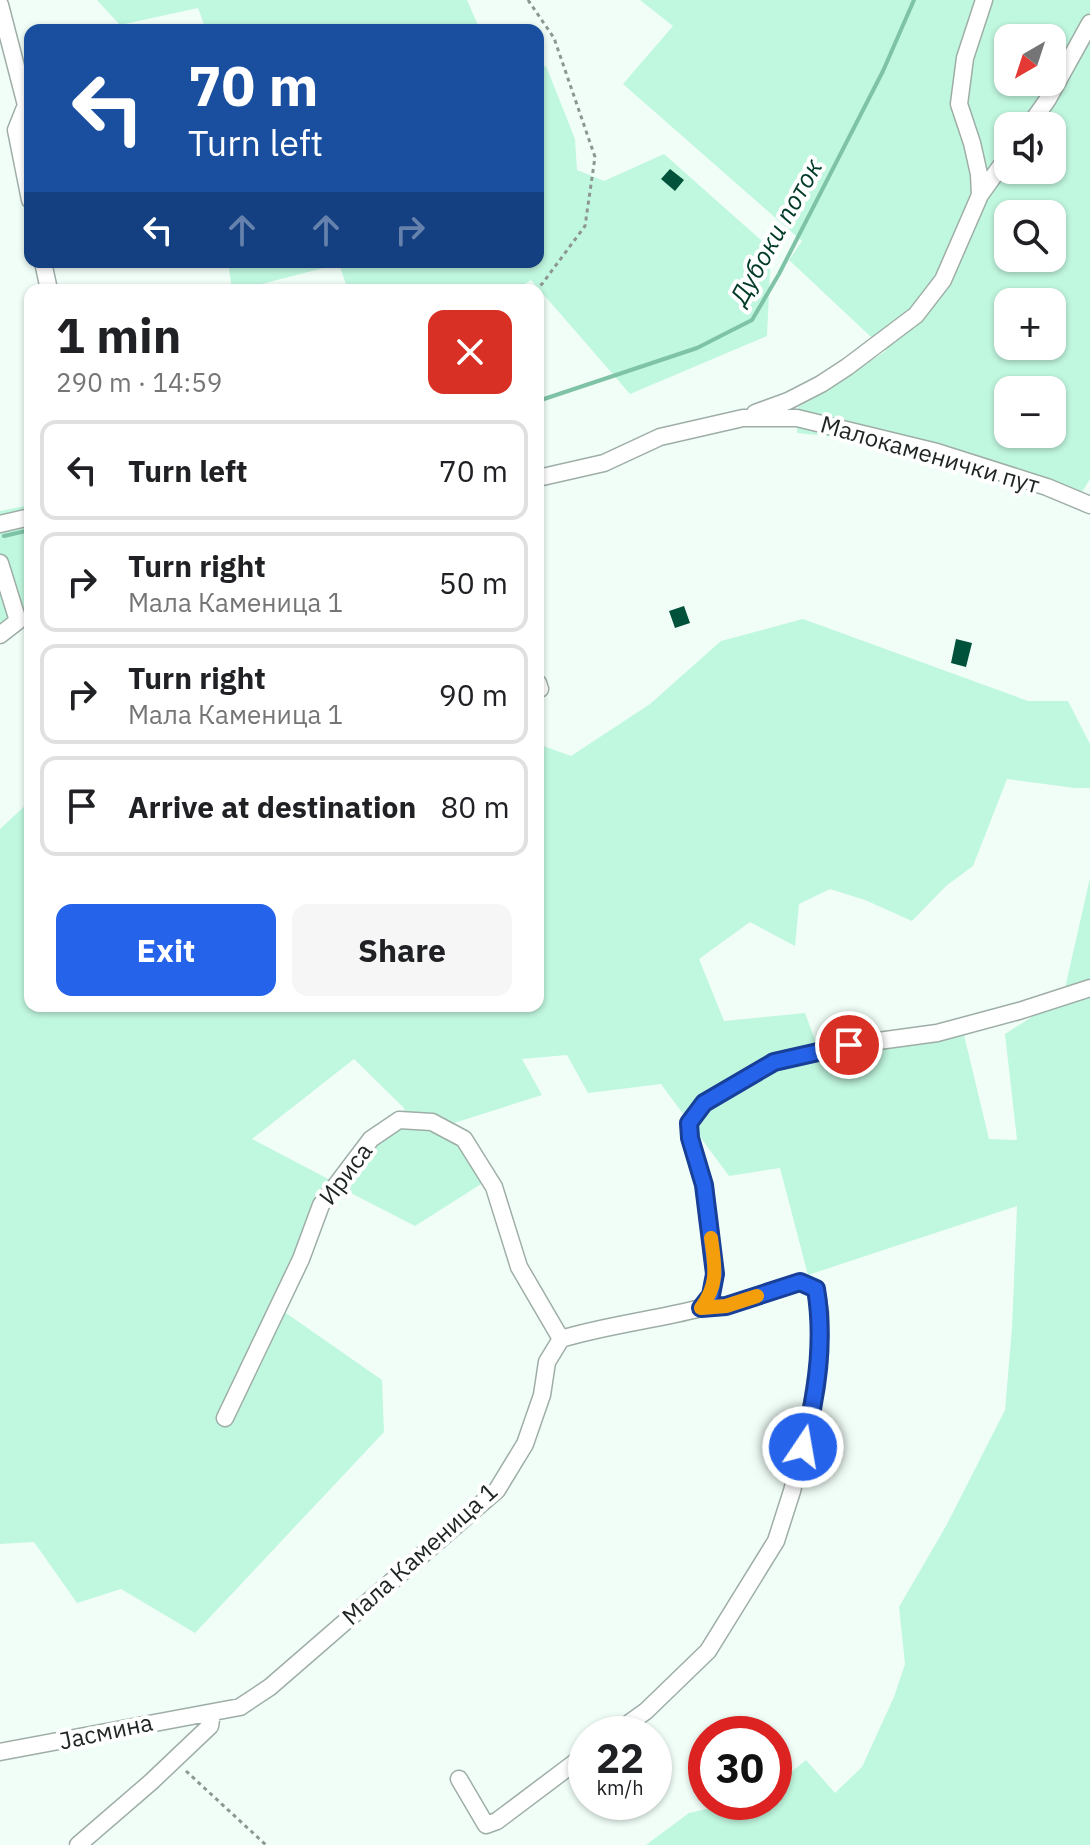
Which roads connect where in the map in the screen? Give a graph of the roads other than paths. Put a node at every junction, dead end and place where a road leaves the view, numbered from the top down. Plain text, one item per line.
1 (984, 0) edge
2 (0, 5) edge
3 (1090, 23) edge
4 (24, 97) edge
5 (24, 110) edge
6 (1039, 112) edge
7 (24, 170) edge
8 (994, 176) edge
9 (980, 195) junction
10 (743, 418) junction
11 (544, 477) edge
12 (1090, 505) edge
13 (24, 518) edge
14 (0, 524) edge
15 (0, 563) edge
16 (0, 635) edge
17 (1090, 988) edge
18 (701, 1308) junction
19 (561, 1339) junction
20 (225, 1418) dead end
21 (212, 1713) junction
22 (639, 1716) edge
23 (0, 1752) edge
24 (568, 1768) edge
25 (459, 1779) dead end
26 (78, 1845) edge

1 - 9 street
2 - 4 street
3 - 6 street
5 - 7 street
8 - 9 street
9 - 10 street
10 - 11 street, Малокаменички пут
10 - 12 street, Малокаменички пут
13 - 14 street
15 - 16 street
17 - 18 street
18 - 19 street
18 - 22 street
19 - 20 street, Ириса
19 - 21 street, Мала Каменица 1
21 - 23 street, Јасмина
21 - 26 street
24 - 25 street

